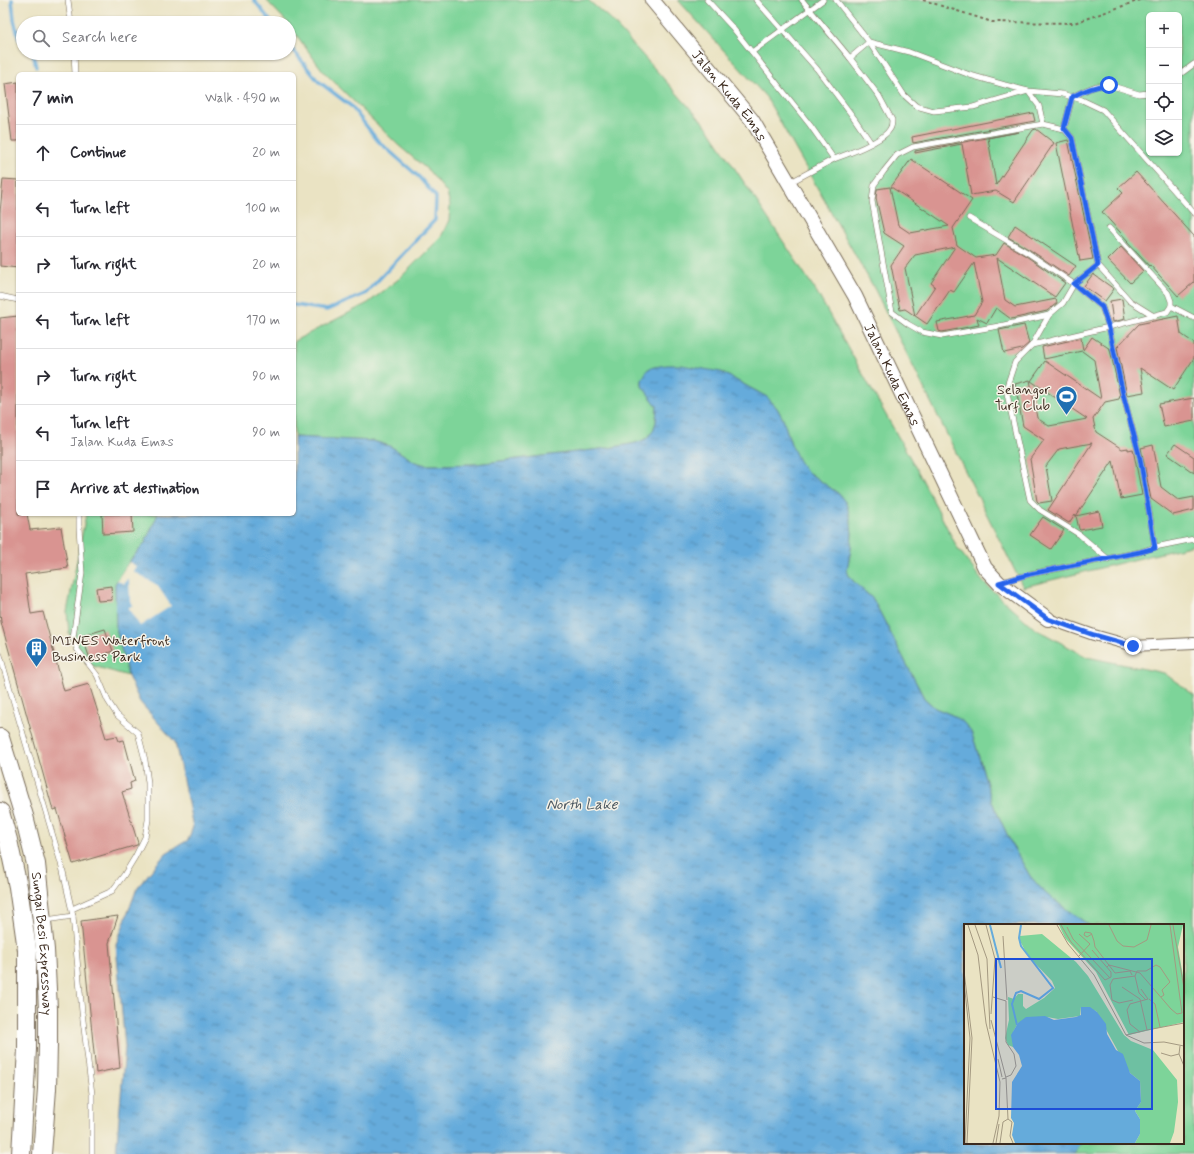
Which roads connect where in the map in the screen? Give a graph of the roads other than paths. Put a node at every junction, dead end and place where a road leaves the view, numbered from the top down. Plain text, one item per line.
1 (68, 0) edge
2 (652, 0) edge
3 (706, 0) edge
4 (756, 0) edge
5 (802, 0) edge
6 (823, 0) edge
7 (836, 0) edge
8 (810, 9) junction
9 (69, 16) edge
10 (782, 30) junction
11 (870, 42) junction
12 (752, 52) junction
13 (850, 58) junction
14 (74, 60) edge
15 (1194, 64) edge
16 (75, 72) edge
17 (1182, 73) edge
18 (1028, 91) junction
19 (1146, 93) edge
20 (1072, 97) junction
21 (1043, 124) junction
22 (1064, 128) junction
23 (871, 143) junction
24 (834, 159) junction
25 (789, 183) junction
26 (1194, 213) edge
27 (969, 218) dead end
28 (1110, 228) dead end
29 (1098, 265) junction
30 (1074, 284) junction
31 (0, 296) edge
32 (16, 300) edge
33 (1171, 306) junction
34 (1049, 315) junction
35 (1154, 316) junction
36 (1194, 318) edge
37 (1109, 328) junction
38 (1032, 344) junction
39 (79, 516) edge
40 (1194, 539) edge
41 (1155, 548) junction
42 (1108, 559) junction
43 (999, 583) junction
44 (1048, 619) joint
45 (1194, 643) edge
46 (0, 655) edge
47 (0, 738) edge
48 (0, 812) edge
49 (72, 909) junction
50 (74, 916) junction
51 (41, 920) junction
52 (21, 1154) edge
53 (42, 1154) edge
54 (92, 1154) edge

1 - 9 lane
2 - 25 street, Jalan Kuda Emas
3 - 12 lane
4 - 10 lane
5 - 8 lane
6 - 8 lane
7 - 11 lane
8 - 10 lane
8 - 13 lane
10 - 12 lane
10 - 23 lane
11 - 13 lane
11 - 18 lane
11 - 18 lane
12 - 24 lane
13 - 23 lane
14 - 16 lane
15 - 17 lane
18 - 20 lane
18 - 21 lane
19 - 20 lane
20 - 22 lane
20 - 26 lane
21 - 22 lane
21 - 34 lane
22 - 29 lane
23 - 24 lane
24 - 25 lane
25 - 43 street, Jalan Kuda Emas
27 - 30 lane
28 - 33 lane
29 - 30 lane
29 - 35 lane
30 - 34 lane
30 - 37 lane
31 - 32 lane
33 - 35 lane
33 - 36 lane
34 - 38 lane
35 - 37 lane
37 - 38 lane
37 - 41 lane
38 - 42 lane
39 - 49 lane
40 - 41 lane
41 - 42 lane
42 - 43 lane
43 - 44 street, Jalan Kuda Emas
44 - 45 street, Jalan Kuda Emas
46 - 49 lane
47 - 51 highway, Sungai Besi Expressway
48 - 52 highway, Sungai Besi Expressway
49 - 50 lane
50 - 51 lane
50 - 54 lane
51 - 53 highway, Sungai Besi Expressway

